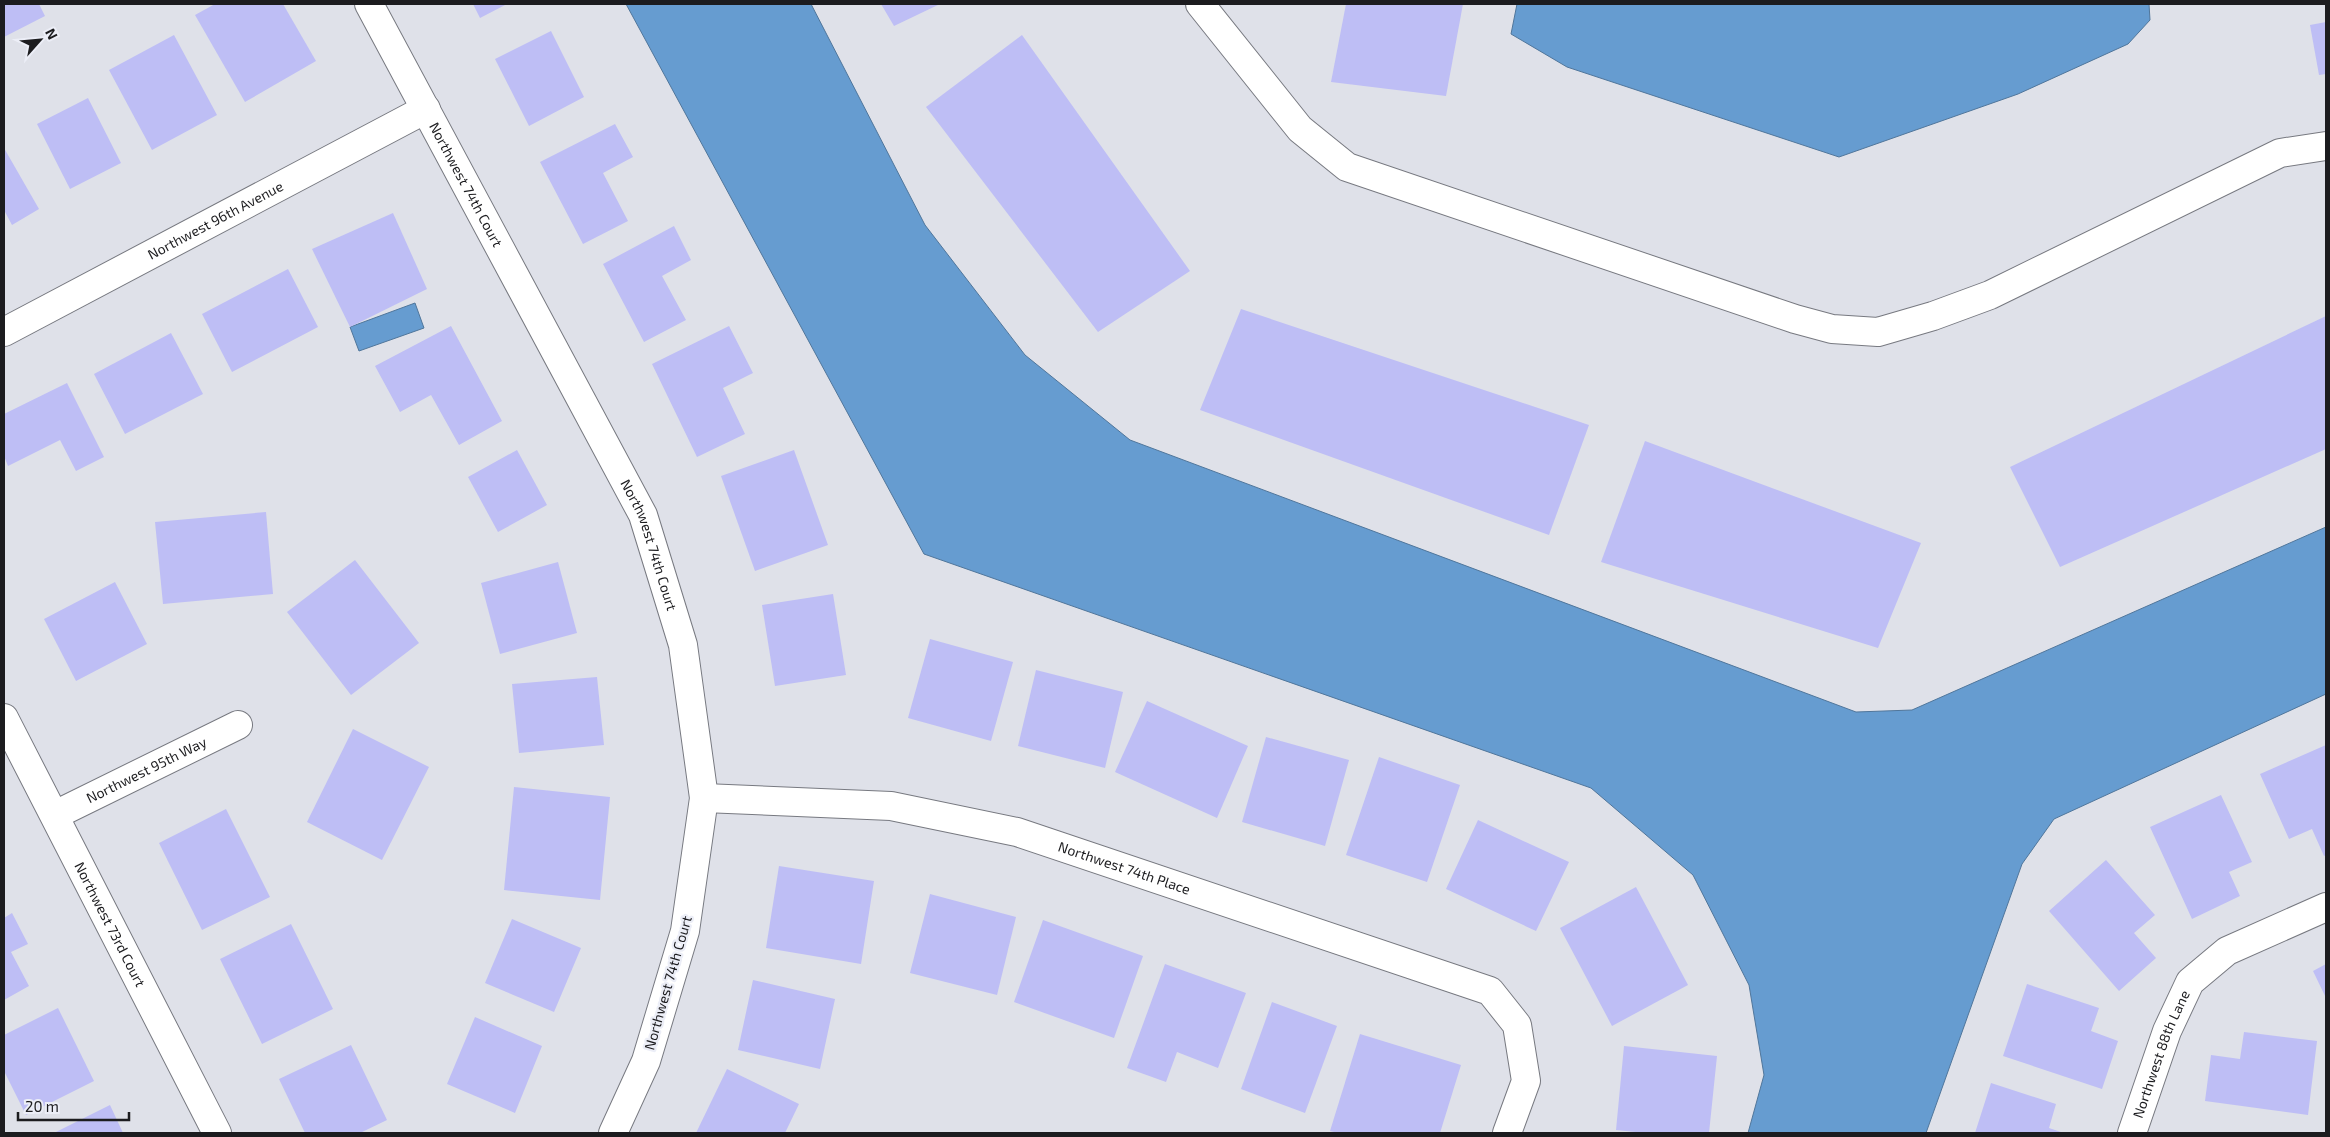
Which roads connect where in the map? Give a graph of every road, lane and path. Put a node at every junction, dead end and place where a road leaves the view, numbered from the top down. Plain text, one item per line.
1 (369, 4) edge
2 (1200, 4) edge
3 (426, 109) junction
4 (2326, 146) edge
5 (4, 332) edge
6 (4, 718) edge
7 (238, 725) dead end
8 (704, 798) junction
9 (55, 815) junction
10 (2326, 907) edge
11 (217, 1133) edge
12 (613, 1133) edge
13 (1507, 1133) edge
14 (2132, 1133) edge

1 - 3 street, Northwest 74th Court
2 - 4 street
3 - 5 street, Northwest 96th Avenue
3 - 8 street, Northwest 74th Court
6 - 9 street, Northwest 73rd Court
7 - 9 street, Northwest 95th Way
8 - 12 street, Northwest 74th Court
8 - 13 street, Northwest 74th Place
9 - 11 street, Northwest 73rd Court
10 - 14 street, Northwest 88th Lane

